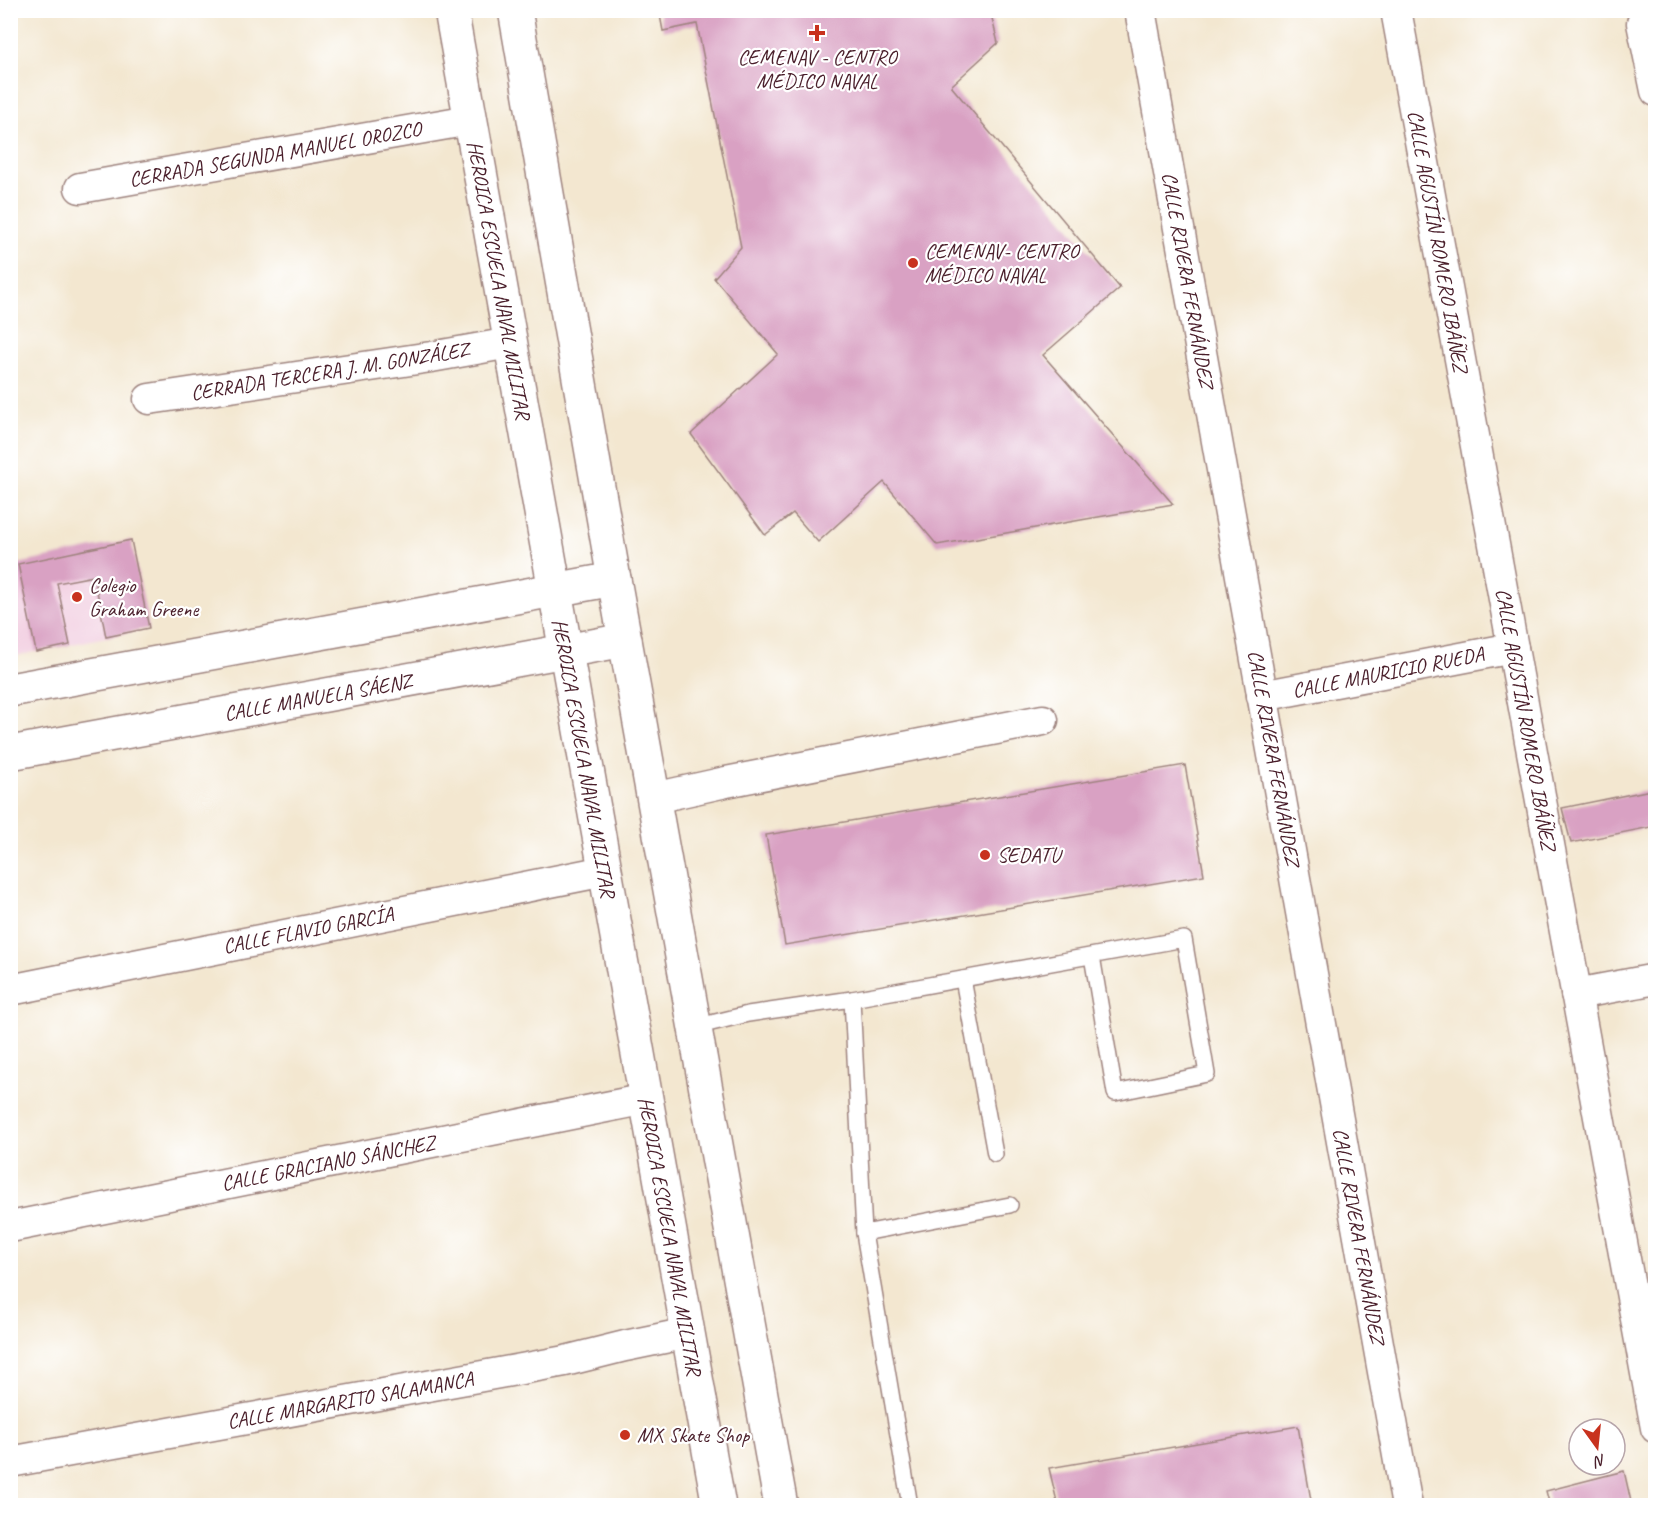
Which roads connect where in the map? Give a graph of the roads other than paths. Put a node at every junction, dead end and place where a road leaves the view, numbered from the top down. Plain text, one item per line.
1 (450, 10) edge
2 (515, 10) edge
3 (1140, 10) edge
4 (1396, 10) edge
5 (1647, 10) edge
6 (1656, 91) edge
7 (470, 120) junction
8 (80, 188) dead end
9 (510, 343) junction
10 (149, 399) dead end
11 (614, 579) junction
12 (554, 590) junction
13 (625, 640) junction
14 (1513, 648) junction
15 (565, 651) junction
16 (10, 690) edge
17 (1262, 696) junction
18 (1043, 720) dead end
19 (10, 753) edge
20 (654, 798) junction
21 (605, 871) junction
22 (1092, 956) junction
23 (1656, 978) edge
24 (963, 979) junction
25 (10, 990) edge
26 (1576, 994) junction
27 (852, 999) junction
28 (695, 1027) junction
29 (645, 1100) junction
30 (995, 1154) dead end
31 (1010, 1205) dead end
32 (10, 1227) edge
33 (864, 1233) junction
34 (688, 1333) junction
35 (1656, 1428) edge
36 (10, 1462) edge
37 (719, 1506) edge
38 (781, 1506) edge
39 (910, 1506) edge
40 (1407, 1506) edge

1 - 7 main road, HEROICA ESCUELA NAVAL MILITAR
2 - 11 main road
3 - 17 street, CALLE RIVERA FERNÁNDEZ
4 - 14 street, CALLE AGUSTÍN ROMERO IBÁÑEZ
5 - 6 street
7 - 8 street, CERRADA SEGUNDA MANUEL OROZCO
7 - 9 main road, HEROICA ESCUELA NAVAL MILITAR
9 - 10 street, CERRADA TERCERA J. M. GONZÁLEZ
9 - 12 main road, HEROICA ESCUELA NAVAL MILITAR
11 - 12 main road
11 - 13 main road
12 - 15 main road, HEROICA ESCUELA NAVAL MILITAR
12 - 16 main road
13 - 15 main road, CALLE MANUELA SÁENZ
13 - 20 main road
14 - 17 street, CALLE MAURICIO RUEDA
14 - 26 street, CALLE AGUSTÍN ROMERO IBÁÑEZ
15 - 19 main road, CALLE MANUELA SÁENZ
15 - 21 main road, HEROICA ESCUELA NAVAL MILITAR
17 - 40 street, CALLE RIVERA FERNÁNDEZ
18 - 20 street
20 - 28 main road
21 - 25 street, CALLE FLAVIO GARCÍA
21 - 29 main road, HEROICA ESCUELA NAVAL MILITAR
22 - 22 lane
22 - 24 lane
23 - 26 street
24 - 27 lane
24 - 30 lane
26 - 35 street, CALLE AGUSTÍN ROMERO IBÁÑEZ
27 - 28 lane
27 - 33 lane
28 - 38 main road
29 - 32 street, CALLE GRACIANO SÁNCHEZ
29 - 34 main road, HEROICA ESCUELA NAVAL MILITAR
31 - 33 lane
33 - 39 lane
34 - 36 street, CALLE MARGARITO SALAMANCA
34 - 37 main road, HEROICA ESCUELA NAVAL MILITAR

